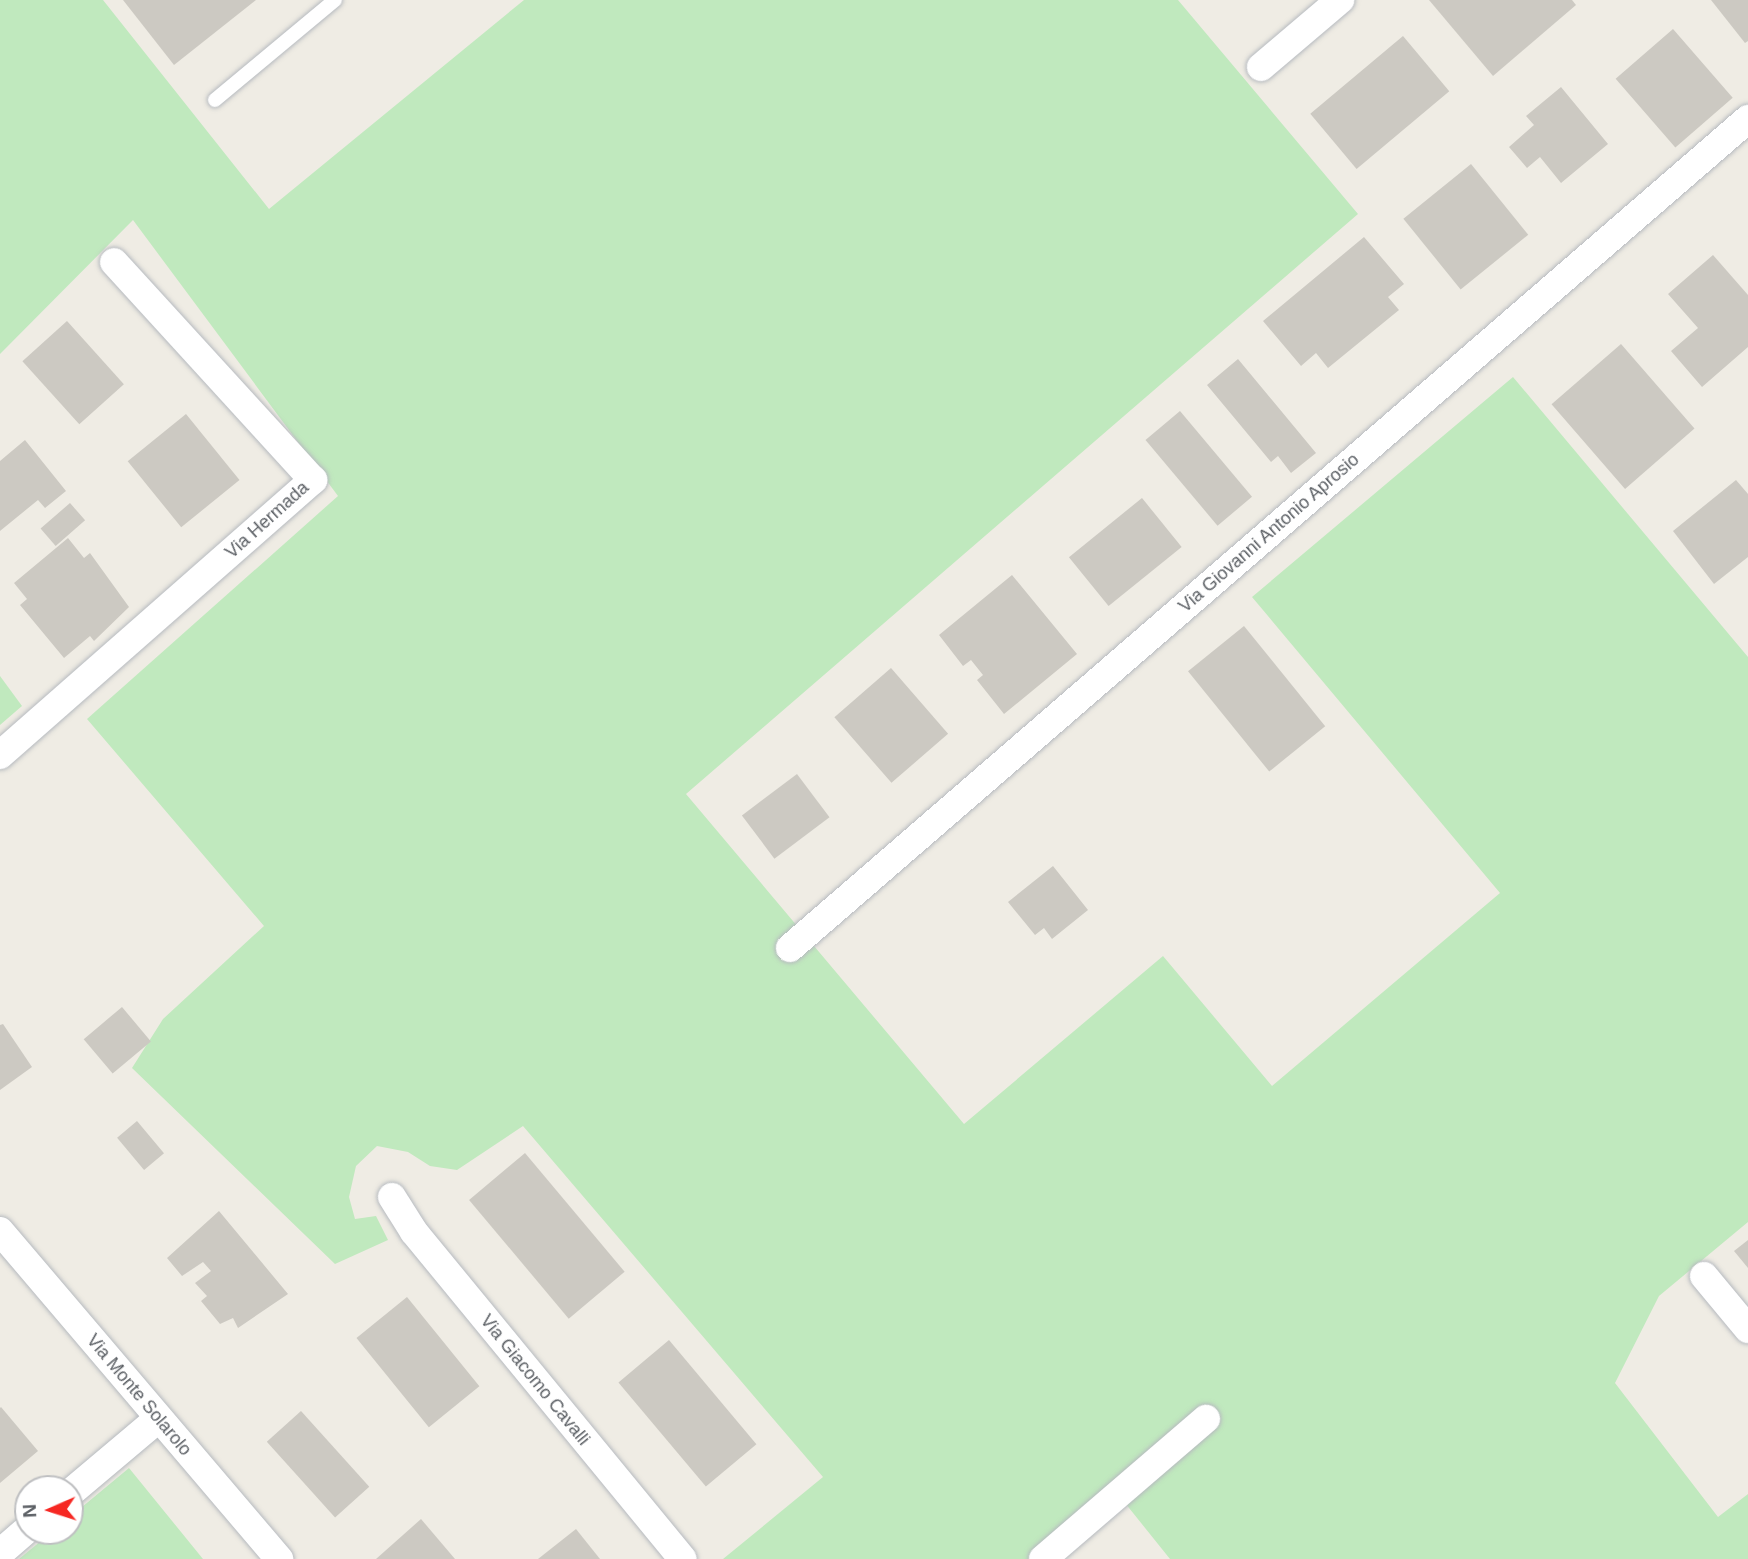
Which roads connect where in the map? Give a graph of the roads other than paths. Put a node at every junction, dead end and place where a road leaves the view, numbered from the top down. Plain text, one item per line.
1 (335, 0) edge
2 (1340, 0) edge
3 (1261, 67) dead end
4 (215, 100) dead end
5 (1748, 119) edge
6 (114, 262) dead end
7 (0, 755) edge
8 (790, 947) dead end
9 (392, 1197) dead end
10 (0, 1231) edge
11 (1704, 1276) dead end
12 (1748, 1329) edge
13 (159, 1418) junction
14 (1206, 1419) dead end
15 (84, 1481) edge
16 (14, 1541) edge
17 (0, 1553) edge
18 (279, 1559) edge
19 (683, 1559) edge
20 (1043, 1559) edge

1 - 4 lane
2 - 3 street
5 - 8 street, Via Giovanni Antonio Aprosio
6 - 7 street, Via Hermada
9 - 19 street, Via Giacomo Cavalli
10 - 13 street, Via Monte Solarolo
11 - 12 street
13 - 15 street
13 - 18 street, Via Monte Solarolo
14 - 20 street
16 - 17 street

